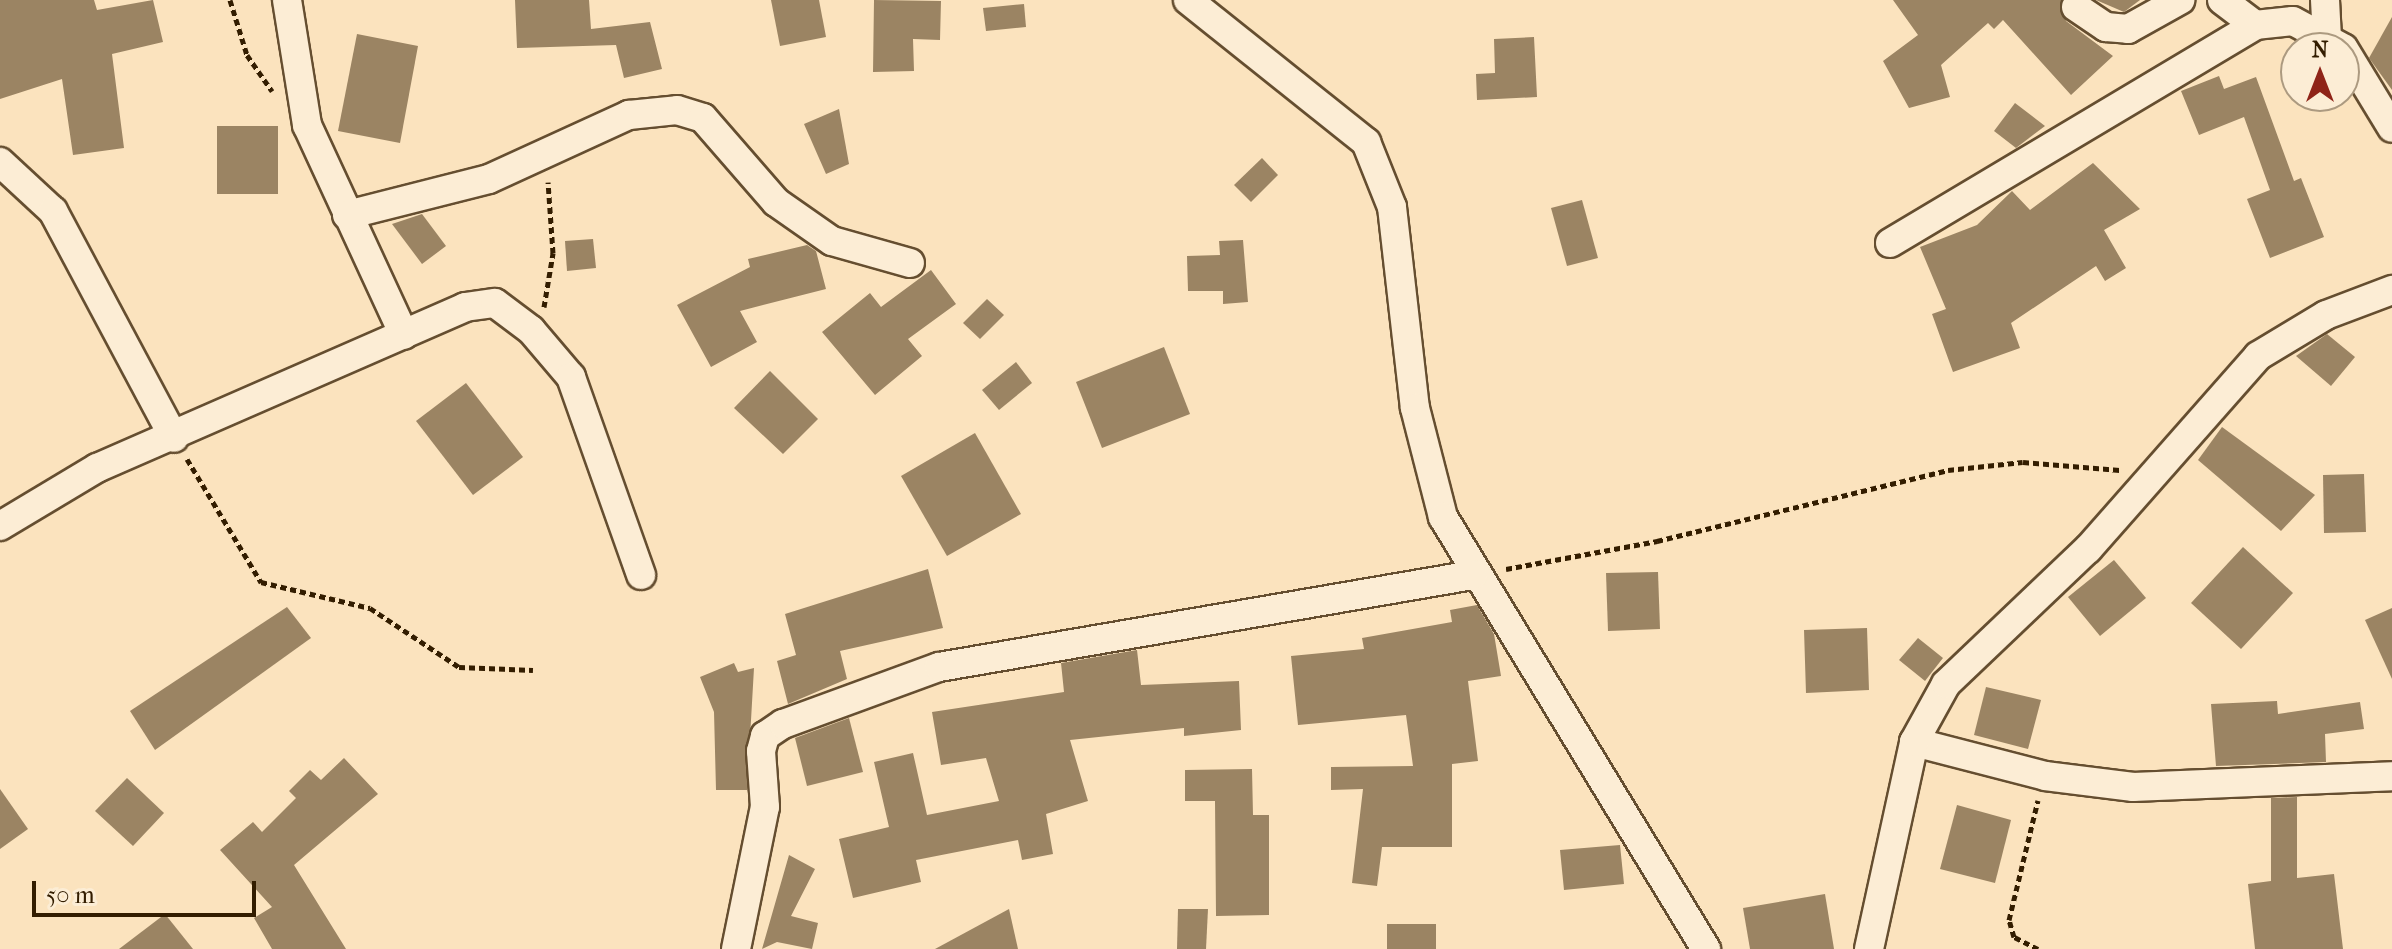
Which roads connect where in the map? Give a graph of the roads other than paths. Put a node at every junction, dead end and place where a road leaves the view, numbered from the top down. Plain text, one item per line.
1 (287, 0) edge
2 (1188, 0) edge
3 (2180, 0) edge
4 (2222, 0) edge
5 (2325, 0) edge
6 (2076, 7) dead end
7 (2255, 25) junction
8 (2314, 32) edge
9 (2334, 32) edge
10 (2360, 79) edge
11 (2392, 128) edge
12 (0, 162) edge
13 (347, 215) junction
14 (1890, 243) dead end
15 (910, 263) dead end
16 (2392, 290) edge
17 (404, 335) junction
18 (174, 438) junction
19 (0, 526) edge
20 (641, 575) dead end
21 (1473, 575) junction
22 (1914, 742) junction
23 (2392, 776) edge
24 (736, 949) edge
25 (1706, 949) edge
26 (1869, 949) edge

1 - 13 street
2 - 21 street
3 - 6 street
4 - 7 street
5 - 9 street
7 - 8 street
7 - 14 street
10 - 11 street
12 - 18 street
13 - 15 street
13 - 17 street
16 - 22 street
17 - 18 street
17 - 20 street
18 - 19 street
21 - 24 street
21 - 25 street
22 - 23 street
22 - 26 street

